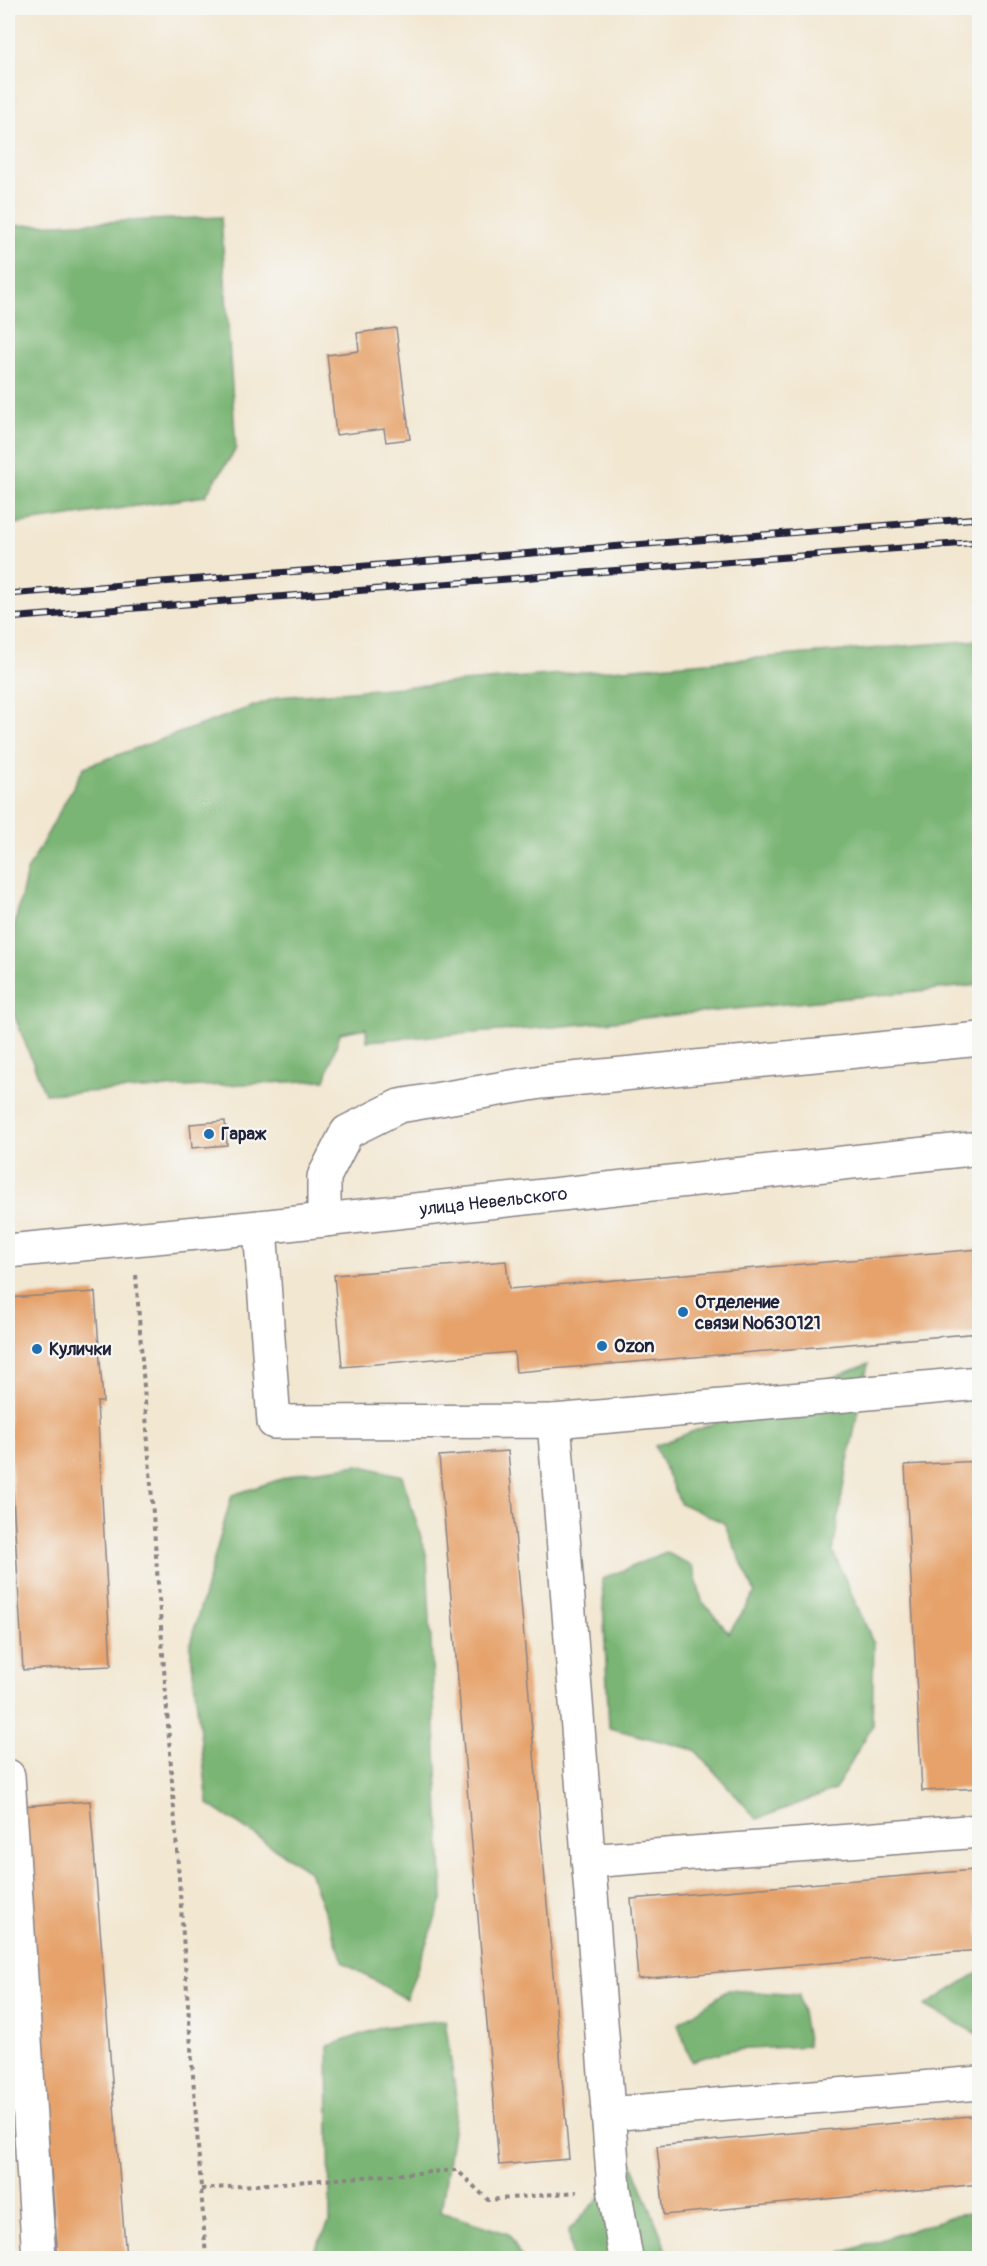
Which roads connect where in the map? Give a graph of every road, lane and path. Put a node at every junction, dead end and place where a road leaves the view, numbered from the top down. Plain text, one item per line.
1 (980, 1039) edge
2 (980, 1148) edge
3 (324, 1220) junction
4 (260, 1227) junction
5 (133, 1239) junction
6 (8, 1251) edge
7 (980, 1383) edge
8 (554, 1421) junction
9 (8, 1776) edge
10 (980, 1831) edge
11 (588, 1861) junction
12 (17, 2082) edge
13 (980, 2083) edge
14 (608, 2114) junction
15 (614, 2188) junction
16 (201, 2189) junction
17 (39, 2259) edge
18 (206, 2259) edge
19 (626, 2259) edge

1 - 3 street
2 - 3 street, улица Невельского
3 - 4 street, улица Невельского
4 - 5 street, улица Невельского
4 - 8 street
5 - 6 street, улица Невельского
5 - 16 path
7 - 8 street
8 - 11 street
9 - 12 street
10 - 11 street
11 - 14 street
12 - 17 street
13 - 14 street
14 - 15 street
15 - 16 path
15 - 19 street
16 - 18 path

